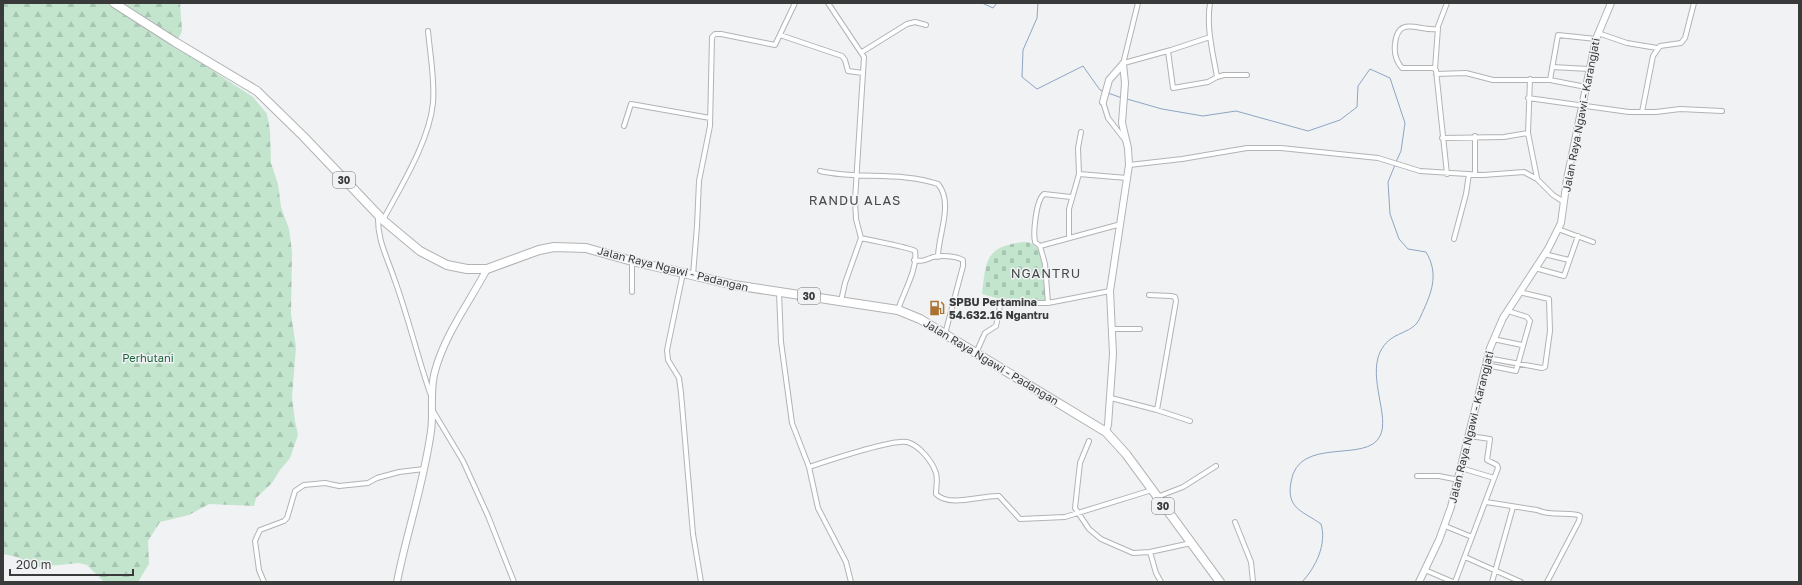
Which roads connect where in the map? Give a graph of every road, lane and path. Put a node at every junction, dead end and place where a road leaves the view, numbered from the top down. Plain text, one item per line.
1 (114, 3) edge
2 (795, 3) edge
3 (828, 3) edge
4 (1138, 3) edge
5 (1210, 3) edge
6 (1447, 3) edge
7 (1611, 3) edge
8 (1694, 3) edge
9 (926, 24) dead end
10 (1438, 28) junction
11 (428, 31) dead end
12 (780, 35) junction
13 (1597, 36) junction
14 (1210, 37) junction
15 (1657, 48) junction
16 (1168, 51) junction
17 (862, 52) junction
18 (1123, 63) junction
19 (1552, 67) junction
20 (1435, 69) junction
21 (1589, 69) junction
22 (863, 73) junction
23 (1436, 74) junction
24 (1246, 75) dead end
25 (1217, 77) junction
26 (1530, 79) junction
27 (1550, 80) junction
28 (1586, 87) junction
29 (1528, 98) junction
30 (1103, 102) joint
31 (1582, 106) junction
32 (1722, 111) dead end
33 (1642, 112) junction
34 (710, 118) junction
35 (624, 126) dead end
36 (1081, 132) dead end
37 (1528, 133) junction
38 (1475, 136) junction
39 (1442, 138) junction
40 (1125, 140) junction
41 (1129, 165) junction
42 (820, 171) dead end
43 (1079, 174) junction
44 (1447, 174) junction
45 (1469, 174) junction
46 (1474, 174) junction
47 (857, 176) junction
48 (1126, 178) junction
49 (1537, 179) junction
50 (1071, 196) junction
51 (1564, 202) junction
52 (380, 218) junction
53 (1121, 224) junction
54 (1558, 229) junction
55 (1578, 236) junction
56 (861, 238) junction
57 (1069, 238) junction
58 (1454, 239) dead end
59 (1593, 242) dead end
60 (1040, 246) junction
61 (1544, 254) junction
62 (938, 257) junction
63 (914, 260) junction
64 (1569, 260) junction
65 (632, 261) junction
66 (1535, 268) junction
67 (487, 269) junction
68 (683, 273) junction
69 (693, 276) junction
70 (1110, 291) junction
71 (632, 292) dead end
72 (779, 292) junction
73 (1519, 292) junction
74 (1149, 295) dead end
75 (841, 301) junction
76 (1048, 303) junction
77 (898, 310) junction
78 (1508, 311) junction
79 (1110, 329) junction
80 (1140, 329) dead end
81 (945, 335) junction
82 (1494, 339) junction
83 (1522, 345) junction
84 (976, 354) junction
85 (1487, 358) junction
86 (1517, 364) junction
87 (1486, 365) junction
88 (430, 393) junction
89 (1111, 398) junction
90 (432, 409) junction
91 (1157, 410) junction
92 (1190, 421) dead end
93 (1106, 432) junction
94 (1470, 436) junction
95 (1089, 441) dead end
96 (1216, 466) dead end
97 (809, 467) junction
98 (1461, 468) junction
99 (424, 469) junction
100 (1417, 476) dead end
101 (1494, 478) junction
102 (1459, 480) junction
103 (1154, 494) junction
104 (1486, 502) junction
105 (1514, 507) junction
106 (1079, 512) junction
107 (1235, 522) dead end
108 (1445, 526) junction
109 (1472, 537) junction
110 (1191, 543) junction
111 (1150, 552) junction
112 (1465, 557) junction
113 (1425, 570) junction
114 (1496, 570) junction
115 (264, 582) edge
116 (397, 582) edge
117 (514, 582) edge
118 (701, 582) edge
119 (851, 582) edge
120 (1160, 582) edge
121 (1220, 582) edge
122 (1253, 582) edge
123 (1419, 582) edge
124 (1454, 582) edge
125 (1492, 582) edge
126 (1521, 582) edge
127 (1547, 582) edge

1 - 52 highway, Jalan Raya Ngawi - Padangan / 30
2 - 12 street
3 - 17 street
4 - 18 street
5 - 14 street
6 - 10 street
7 - 13 street, Jalan Raya Ngawi - Karangjati
8 - 15 street
9 - 17 street
10 - 20 street
10 - 20 street
11 - 52 street
12 - 22 street
12 - 34 street
13 - 15 street
13 - 19 street
13 - 21 street, Jalan Raya Ngawi - Karangjati
14 - 16 street
14 - 25 street
15 - 33 street
16 - 18 street
16 - 25 street
17 - 22 street
18 - 30 street
18 - 40 street
19 - 21 street
19 - 27 street
20 - 23 street
21 - 28 street, Jalan Raya Ngawi - Karangjati
22 - 47 street
23 - 26 street
23 - 39 street
24 - 25 street
26 - 27 street
26 - 29 street
27 - 28 street
28 - 31 street, Jalan Raya Ngawi - Karangjati
29 - 31 street
29 - 37 street
30 - 40 street
31 - 33 street
31 - 51 street, Jalan Raya Ngawi - Karangjati
32 - 33 street
34 - 35 street
34 - 69 street
36 - 43 street
37 - 38 street
37 - 49 street
38 - 39 street
38 - 46 street
39 - 44 street
40 - 41 street
41 - 44 street
41 - 48 street
42 - 47 street
43 - 48 street
43 - 50 street
44 - 45 street
45 - 46 street
45 - 58 street
46 - 49 street
47 - 56 street
47 - 62 street
48 - 53 street
49 - 51 street
50 - 57 street
50 - 60 street
51 - 54 street, Jalan Raya Ngawi - Karangjati
52 - 67 highway, Jalan Raya Ngawi - Padangan / 30
52 - 88 street
53 - 57 street
53 - 70 street
54 - 55 street
54 - 61 street, Jalan Raya Ngawi - Karangjati
55 - 59 street
55 - 64 street
56 - 63 street
56 - 75 street
57 - 60 street
60 - 76 street
61 - 64 street
61 - 66 street, Jalan Raya Ngawi - Karangjati
62 - 63 street
62 - 81 street
63 - 77 street
64 - 66 street
65 - 67 highway, Jalan Raya Ngawi - Padangan / 30
65 - 68 highway, Jalan Raya Ngawi - Padangan / 30
65 - 71 street
66 - 73 street, Jalan Raya Ngawi - Karangjati
67 - 88 street
68 - 69 highway, Jalan Raya Ngawi - Padangan / 30
68 - 118 street
69 - 72 highway, Jalan Raya Ngawi - Padangan / 30
70 - 76 street
70 - 79 street
72 - 75 highway, Jalan Raya Ngawi - Padangan / 30
72 - 97 street
73 - 78 street, Jalan Raya Ngawi - Karangjati
73 - 86 street
74 - 91 street
75 - 77 highway, Jalan Raya Ngawi - Padangan / 30
76 - 84 street
77 - 81 highway, Jalan Raya Ngawi - Padangan / 30
78 - 82 street, Jalan Raya Ngawi - Karangjati
78 - 83 street
79 - 80 street
79 - 89 street
81 - 84 highway, Jalan Raya Ngawi - Padangan / 30
82 - 83 street
82 - 85 street, Jalan Raya Ngawi - Karangjati
83 - 86 street
84 - 93 highway, Jalan Raya Ngawi - Padangan / 30
85 - 86 street
85 - 87 street, Jalan Raya Ngawi - Karangjati
86 - 87 street
87 - 94 street, Jalan Raya Ngawi - Karangjati
88 - 90 street
89 - 91 street
89 - 93 street
90 - 99 street
90 - 117 street
91 - 92 street
93 - 103 highway, Jalan Raya Ngawi - Padangan / 30
94 - 98 street, Jalan Raya Ngawi - Karangjati
94 - 101 street
95 - 106 street
96 - 103 street
97 - 106 street
97 - 119 street
98 - 101 street
98 - 102 street, Jalan Raya Ngawi - Karangjati
99 - 115 street
99 - 116 street
100 - 102 street
101 - 104 street
102 - 108 street, Jalan Raya Ngawi - Karangjati
103 - 106 street
103 - 110 highway, Jalan Raya Ngawi - Padangan / 30
104 - 105 street
104 - 109 street
105 - 114 street
105 - 127 street
106 - 111 street
107 - 122 street
108 - 109 street
108 - 113 street, Jalan Raya Ngawi - Karangjati
109 - 112 street
110 - 111 street
110 - 121 highway, Jalan Raya Ngawi - Padangan / 30
111 - 120 street
112 - 114 street
112 - 124 street
113 - 123 street, Jalan Raya Ngawi - Karangjati
113 - 124 street
114 - 125 street
114 - 126 street

